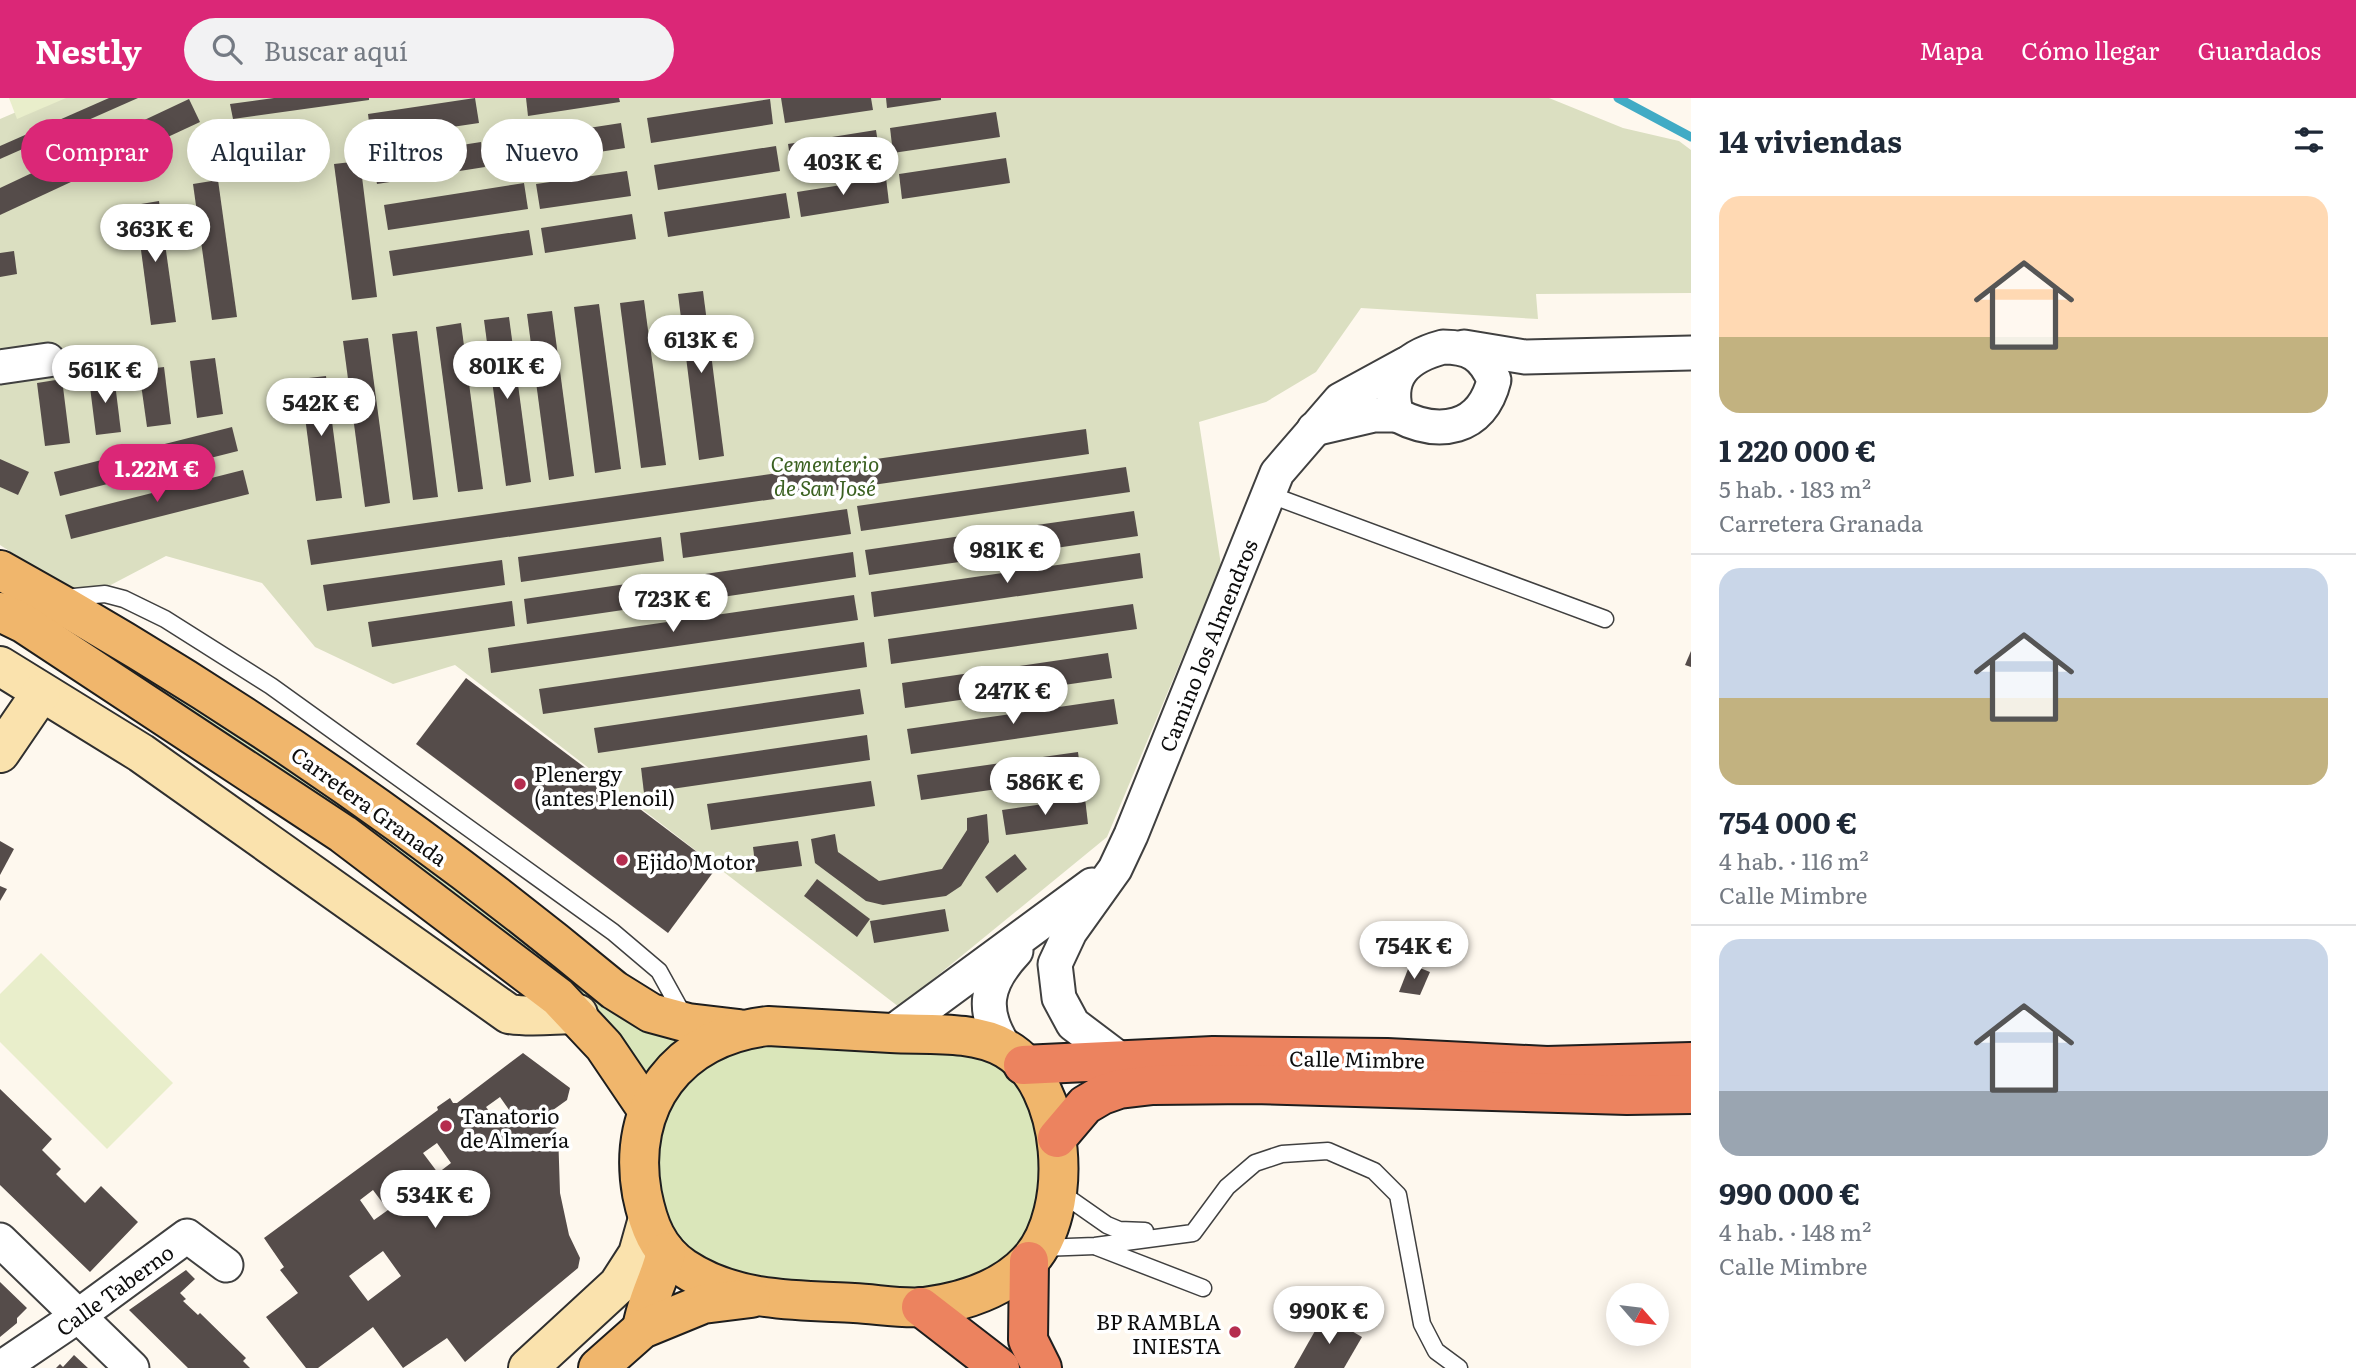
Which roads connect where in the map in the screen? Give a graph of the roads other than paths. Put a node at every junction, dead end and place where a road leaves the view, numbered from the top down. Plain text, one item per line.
1 (1464, 347) junction
2 (1691, 353) edge
3 (1547, 358) junction
4 (48, 360) dead end
5 (1406, 364) junction
6 (0, 367) edge
7 (1490, 398) junction
8 (1397, 415) junction
9 (1314, 429) junction
10 (1269, 494) junction
11 (0, 570) edge
12 (0, 612) edge
13 (1605, 619) dead end
14 (0, 666) edge
15 (41, 693) junction
16 (0, 753) edge
17 (1115, 869) junction
18 (1046, 918) junction
19 (578, 1014) junction
20 (738, 1029) junction
21 (891, 1033) junction
22 (1014, 1057) junction
23 (1122, 1060) junction
24 (1691, 1062) edge
25 (1691, 1094) edge
26 (648, 1111) junction
27 (1057, 1138) junction
28 (1057, 1190) junction
29 (1193, 1233) junction
30 (657, 1237) junction
31 (0, 1240) edge
32 (1095, 1246) junction
33 (1034, 1255) junction
34 (226, 1265) dead end
35 (1203, 1289) dead end
36 (754, 1297) junction
37 (921, 1307) junction
38 (78, 1316) junction
39 (642, 1329) junction
40 (1, 1368) edge
41 (132, 1368) edge
42 (528, 1368) edge
43 (598, 1368) edge
44 (1000, 1368) edge
45 (1042, 1368) edge
46 (1459, 1368) edge

1 - 3 street
1 - 5 street
1 - 7 street
2 - 3 street
3 - 7 street
4 - 6 street
5 - 8 street
5 - 9 street, Camino los Almendros
7 - 8 street
8 - 9 street
9 - 10 street, Camino los Almendros
10 - 13 lane
10 - 17 street, Camino los Almendros
11 - 20 main road, Carretera Granada
12 - 19 main road, Carretera Granada
14 - 15 street
15 - 16 street
15 - 19 street
17 - 18 street
17 - 23 street, Camino los Almendros
18 - 21 street
18 - 22 street
19 - 26 main road, Carretera Granada
20 - 21 main road
20 - 26 main road
21 - 22 main road
22 - 23 highway, Calle Mimbre
22 - 27 main road
23 - 24 highway, Calle Mimbre
25 - 27 highway, Calle Mimbre
26 - 30 main road
27 - 28 main road
28 - 29 lane
28 - 33 main road
29 - 32 lane
29 - 46 lane
30 - 36 main road
30 - 39 main road
30 - 42 street
31 - 38 street
32 - 33 lane
32 - 35 lane
33 - 37 main road
33 - 45 highway
34 - 38 street, Calle Taberno
36 - 37 main road
36 - 39 main road
37 - 44 highway
38 - 40 street, Calle Taberno
38 - 41 street
39 - 43 main road

